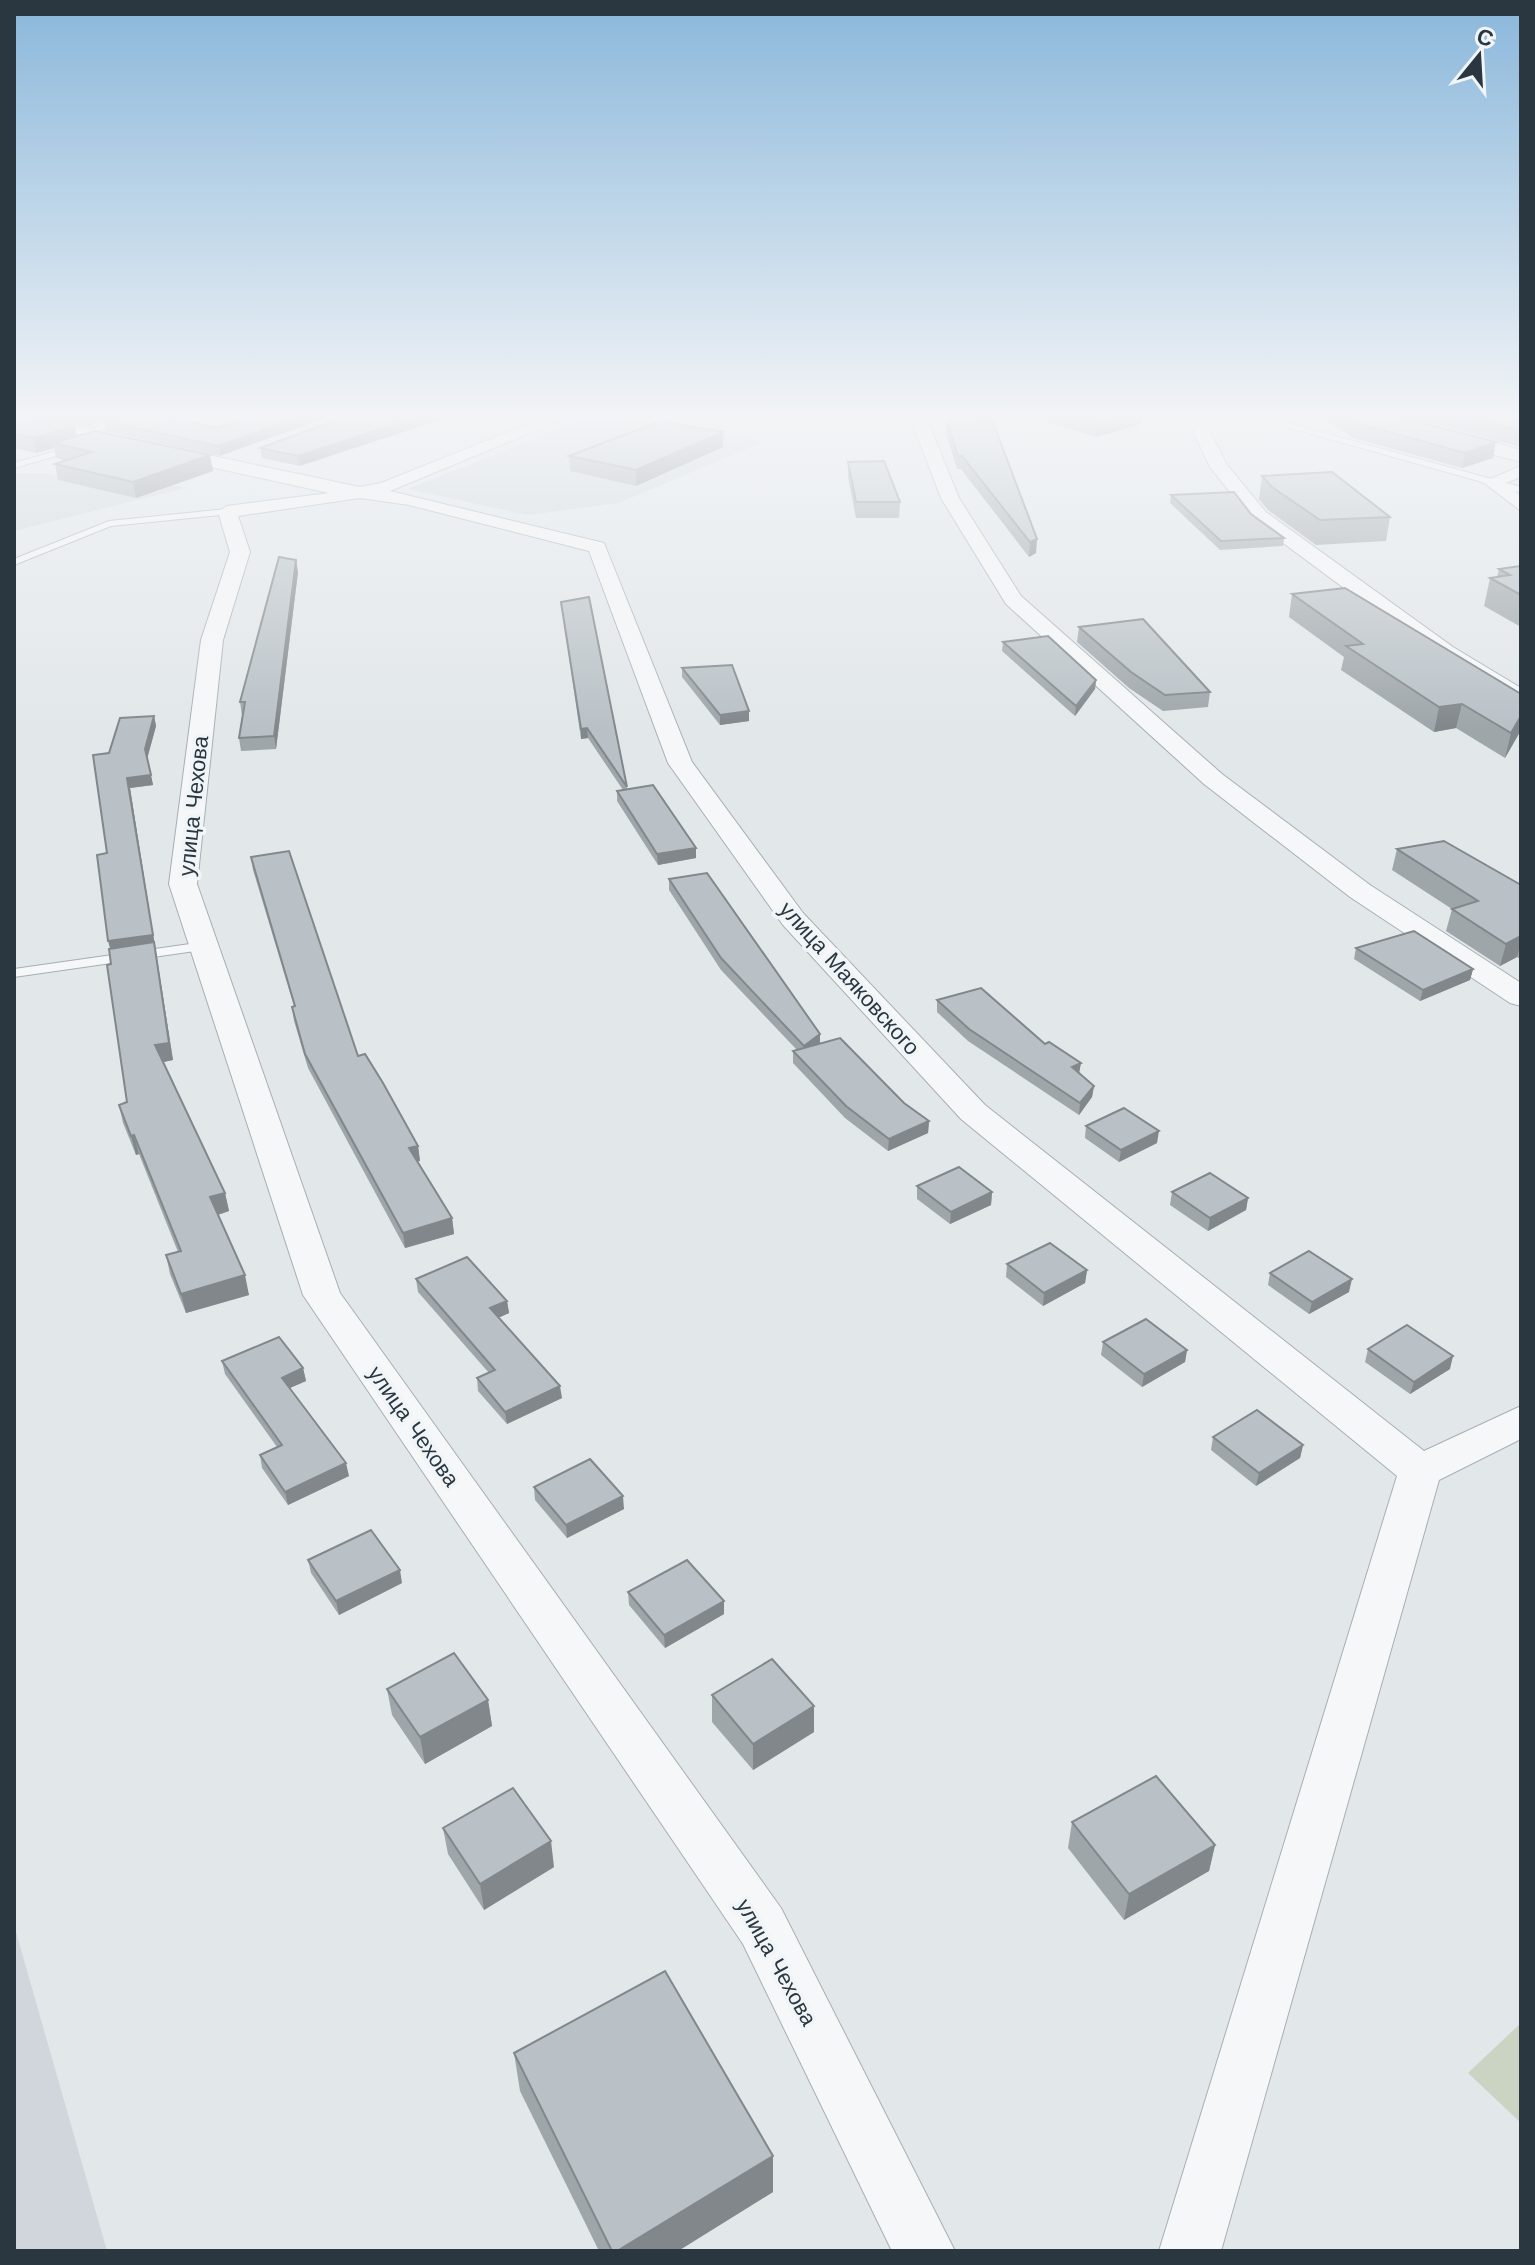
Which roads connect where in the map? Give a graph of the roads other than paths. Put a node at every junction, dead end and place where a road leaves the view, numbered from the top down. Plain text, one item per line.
1 (171, 518) edge
2 (229, 518) edge
3 (480, 518) edge
4 (962, 518) edge
5 (1261, 518) edge
6 (14, 562) edge
7 (1521, 698) edge
8 (204, 946) junction
9 (14, 973) edge
10 (1521, 997) edge
11 (1521, 1421) edge
12 (1420, 1471) junction
13 (924, 2251) edge
14 (1190, 2251) edge

1 - 6 lane
2 - 8 street, улица Чехова
3 - 12 street, улица Маяковского
4 - 10 street
5 - 7 street
8 - 9 lane
8 - 13 street, улица Чехова
11 - 12 street
12 - 14 street

